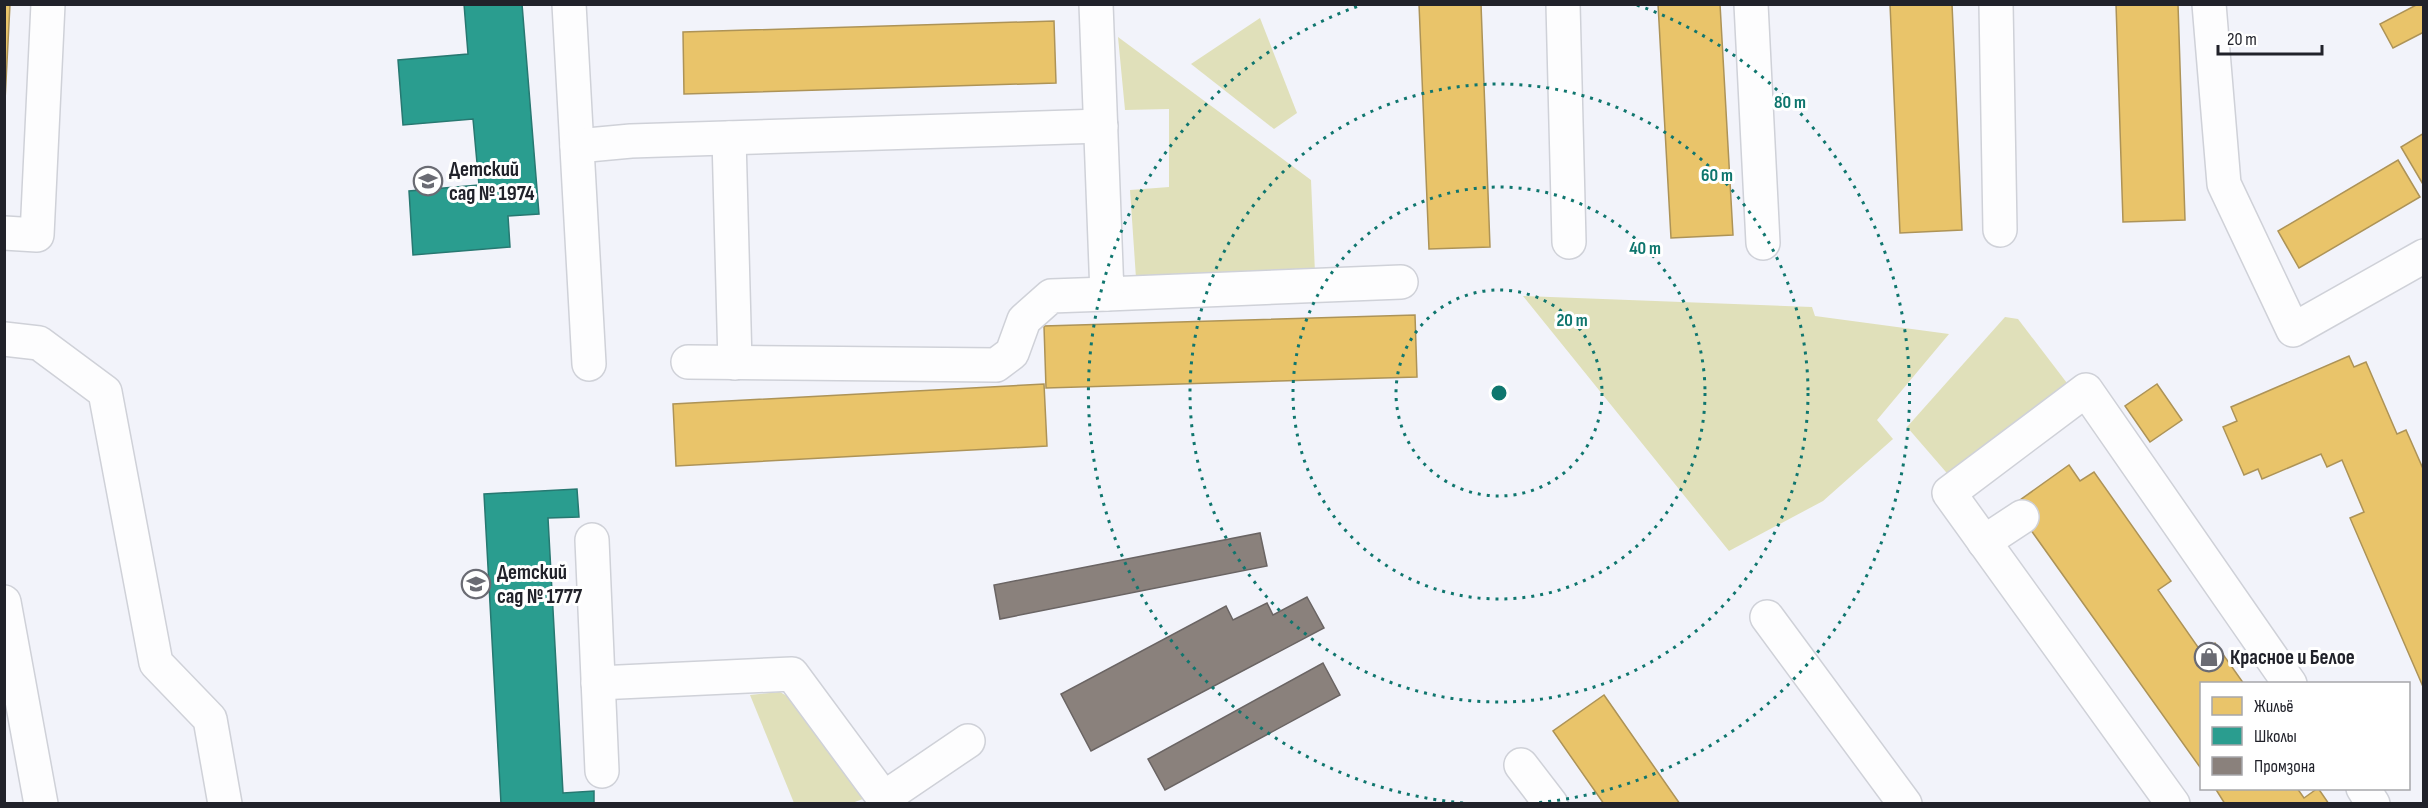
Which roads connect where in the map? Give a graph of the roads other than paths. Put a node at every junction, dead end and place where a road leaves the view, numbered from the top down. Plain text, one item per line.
1 (48, 4) edge
2 (569, 4) edge
3 (1096, 4) edge
4 (1563, 4) edge
5 (1751, 4) edge
6 (1996, 4) edge
7 (2210, 4) edge
8 (1101, 126) junction
9 (729, 138) junction
10 (577, 146) junction
11 (2000, 230) dead end
12 (4, 233) edge
13 (1569, 242) dead end
14 (1763, 243) dead end
15 (2424, 256) edge
16 (1401, 282) dead end
17 (1107, 294) junction
18 (4, 339) edge
19 (688, 362) dead end
20 (735, 363) junction
21 (589, 364) dead end
22 (2022, 517) dead end
23 (592, 540) dead end
24 (1984, 542) junction
25 (4, 602) edge
26 (1767, 617) dead end
27 (2289, 682) edge
28 (598, 683) junction
29 (968, 741) dead end
30 (1521, 765) dead end
31 (602, 771) dead end
32 (2363, 790) edge
33 (886, 801) edge
34 (41, 804) edge
35 (225, 804) edge
36 (1551, 804) edge
37 (1905, 804) edge
38 (2174, 804) edge
39 (2373, 804) edge

1 - 12 lane
2 - 10 lane
3 - 8 lane
4 - 13 lane
5 - 14 lane
6 - 11 lane
7 - 15 lane
8 - 9 lane
8 - 17 lane
9 - 10 lane
9 - 20 lane
10 - 21 lane
16 - 17 lane
17 - 20 lane
18 - 35 lane
19 - 20 lane
22 - 24 lane
23 - 28 lane
24 - 27 lane
24 - 38 lane
25 - 34 lane
26 - 37 lane
28 - 31 lane
28 - 33 lane
29 - 33 lane
30 - 36 lane
32 - 39 lane

